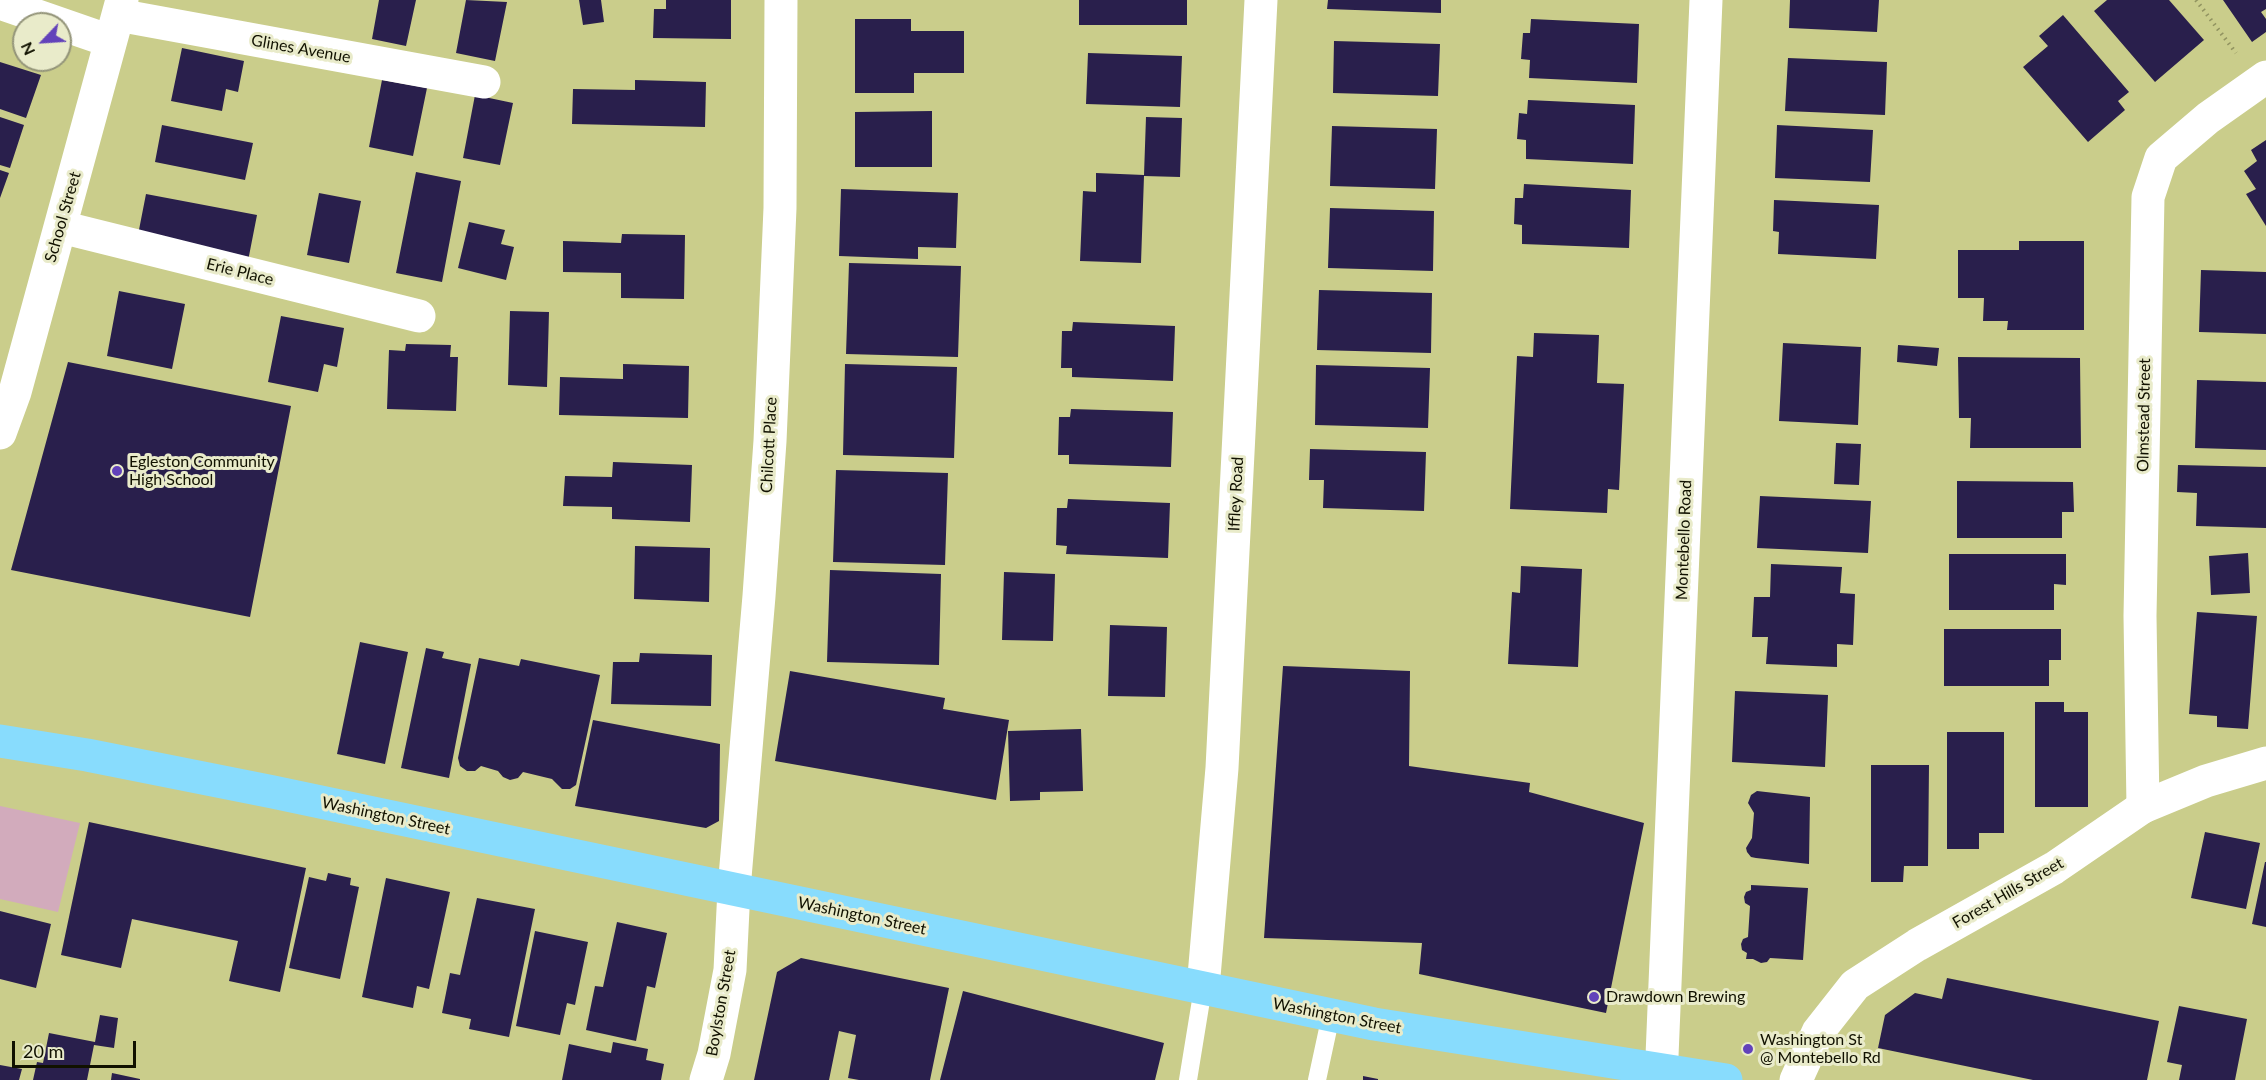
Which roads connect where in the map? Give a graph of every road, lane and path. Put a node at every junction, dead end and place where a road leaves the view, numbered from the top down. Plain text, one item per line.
1 (781, 0) edge
2 (1261, 0) edge
3 (1706, 0) edge
4 (2196, 0) edge
5 (0, 3) edge
6 (116, 19) edge
7 (2262, 80) edge
8 (484, 82) dead end
9 (61, 227) junction
10 (419, 316) dead end
11 (8, 390) edge
12 (0, 433) edge
13 (0, 741) edge
14 (2266, 763) edge
15 (2143, 807) junction
16 (734, 889) junction
17 (1203, 988) junction
18 (1331, 1015) junction
19 (1662, 1075) edge
20 (706, 1080) edge
21 (1188, 1080) edge
22 (1317, 1080) edge
23 (1726, 1080) edge
24 (1796, 1080) edge

1 - 16 street, Chilcott Place
2 - 17 street, Iffley Road
3 - 19 street, Montebello Road
4 - 7 path
5 - 6 street, Glines Avenue
6 - 8 street, Glines Avenue
6 - 9 street, School Street
7 - 15 street, Olmstead Street
9 - 10 street, Erie Place
9 - 11 street, School Street
11 - 12 street, School Street
13 - 16 main road, Washington Street
14 - 15 street, Forest Hills Street
15 - 24 street, Forest Hills Street
16 - 17 main road, Washington Street
16 - 20 street, Boylston Street
17 - 18 main road, Washington Street
17 - 21 lane
18 - 19 main road, Washington Street
18 - 22 lane
19 - 23 main road, Washington Street

